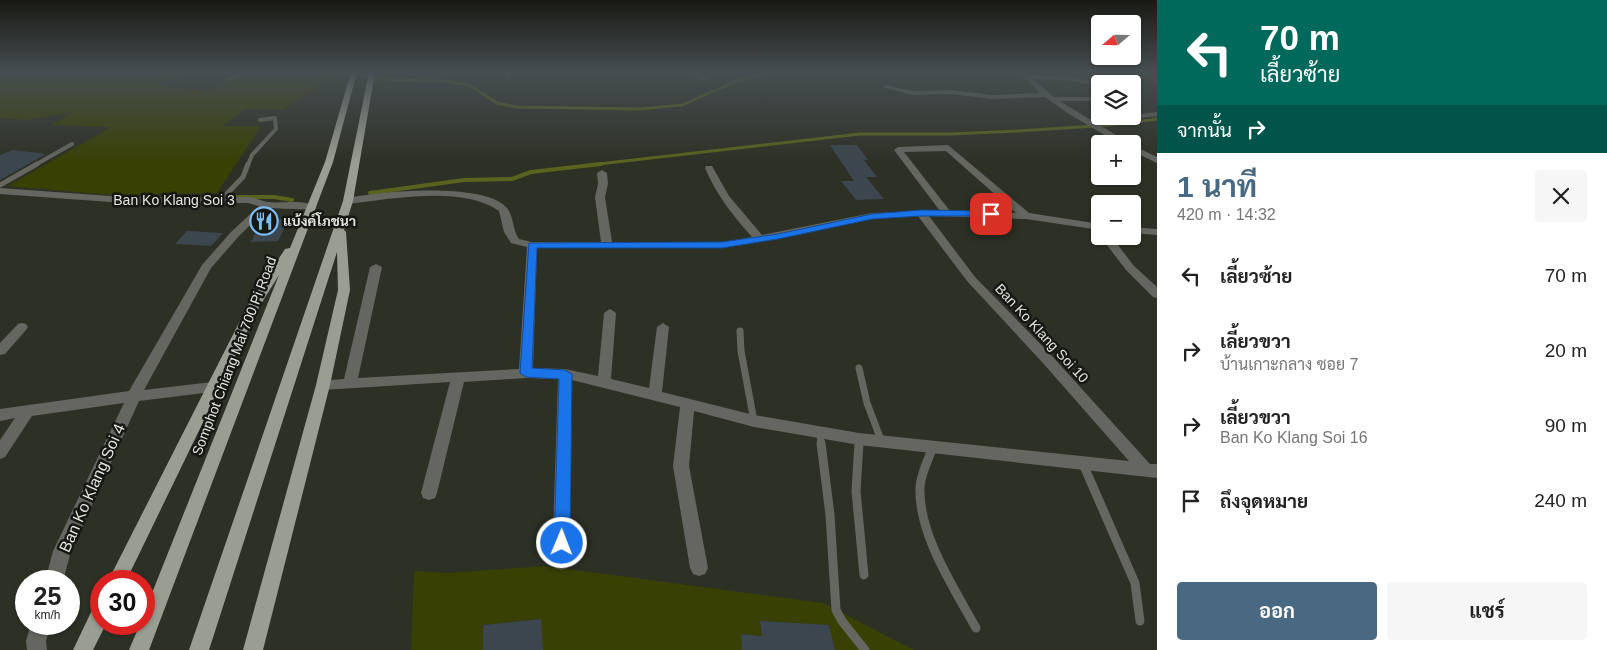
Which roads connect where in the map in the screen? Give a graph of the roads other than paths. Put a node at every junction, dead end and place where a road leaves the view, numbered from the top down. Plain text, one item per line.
1 (346, 102) edge
2 (366, 102) edge
3 (1057, 102) edge
4 (1157, 114) edge
5 (1141, 117) edge
6 (260, 120) dead end
7 (1091, 124) edge
8 (1093, 125) edge
9 (1111, 135) edge
10 (72, 144) dead end
11 (1141, 152) edge
12 (1157, 160) edge
13 (710, 168) dead end
14 (602, 173) dead end
15 (0, 185) edge
16 (0, 190) edge
17 (18, 193) junction
18 (221, 200) junction
19 (348, 201) junction
20 (0, 202) edge
21 (265, 205) junction
22 (312, 208) junction
23 (921, 213) junction
24 (947, 213) junction
25 (1026, 216) junction
26 (340, 224) junction
27 (304, 228) junction
28 (1091, 228) edge
29 (1141, 231) edge
30 (1157, 232) edge
31 (759, 239) junction
32 (532, 245) junction
33 (606, 245) junction
34 (1112, 245) edge
35 (376, 266) dead end
36 (1157, 294) edge
37 (610, 313) dead end
38 (22, 327) dead end
39 (663, 327) dead end
40 (740, 331) dead end
41 (0, 350) edge
42 (859, 368) dead end
43 (526, 373) junction
44 (565, 374) junction
45 (459, 376) junction
46 (604, 382) junction
47 (350, 384) junction
48 (323, 385) junction
49 (212, 387) junction
50 (655, 395) junction
51 (134, 396) junction
52 (687, 404) junction
53 (28, 410) junction
54 (0, 415) edge
55 (754, 421) junction
56 (820, 433) junction
57 (859, 439) junction
58 (881, 440) junction
59 (934, 447) junction
60 (0, 453) edge
61 (1083, 463) junction
62 (1152, 471) edge
63 (429, 493) dead end
64 (561, 562) dead end
65 (699, 568) dead end
66 (57, 570) edge
67 (122, 570) edge
68 (864, 575) dead end
69 (1140, 621) dead end
70 (976, 628) dead end
71 (38, 635) edge
72 (90, 635) edge
73 (37, 650) edge
74 (83, 650) edge
75 (139, 650) edge
76 (199, 650) edge
77 (253, 650) edge
78 (865, 650) edge

1 - 22 main road, Somphot Chiang Mai 700 Pi Road
2 - 19 main road
3 - 7 street
4 - 5 street
6 - 18 lane
8 - 9 street
10 - 15 lane
11 - 12 street
13 - 31 street
14 - 33 street
16 - 17 street, Ban Ko Klang Soi 3
17 - 18 street, Ban Ko Klang Soi 3
17 - 20 street
18 - 21 street, Ban Ko Klang Soi 3
19 - 26 main road
19 - 32 street
21 - 22 street
21 - 51 street, Ban Ko Klang Soi 3
22 - 27 main road, Somphot Chiang Mai 700 Pi Road
23 - 24 street
23 - 31 street
23 - 62 street, Ban Ko Klang Soi 10
24 - 25 street
24 - 25 street
25 - 28 street
26 - 48 main road
26 - 76 main road
27 - 49 main road
27 - 75 main road, Somphot Chiang Mai 700 Pi Road
29 - 30 street
31 - 33 street
32 - 33 street
32 - 43 street
34 - 36 street
35 - 47 street
37 - 46 street
38 - 41 street
39 - 50 street
40 - 55 lane
42 - 58 lane
43 - 44 street
43 - 45 street
44 - 46 street
44 - 64 street
45 - 47 street
45 - 63 street
46 - 50 street
47 - 48 street
48 - 77 main road
49 - 51 street
49 - 67 main road
50 - 52 street
51 - 53 street
51 - 66 street, Ban Ko Klang Soi 4
52 - 55 street
52 - 65 street
53 - 54 street
53 - 60 street
55 - 56 street
56 - 57 street
56 - 78 lane
57 - 58 street
57 - 68 lane
58 - 59 street
59 - 61 street
59 - 70 lane
61 - 62 street
61 - 69 lane
71 - 73 street
72 - 74 main road

